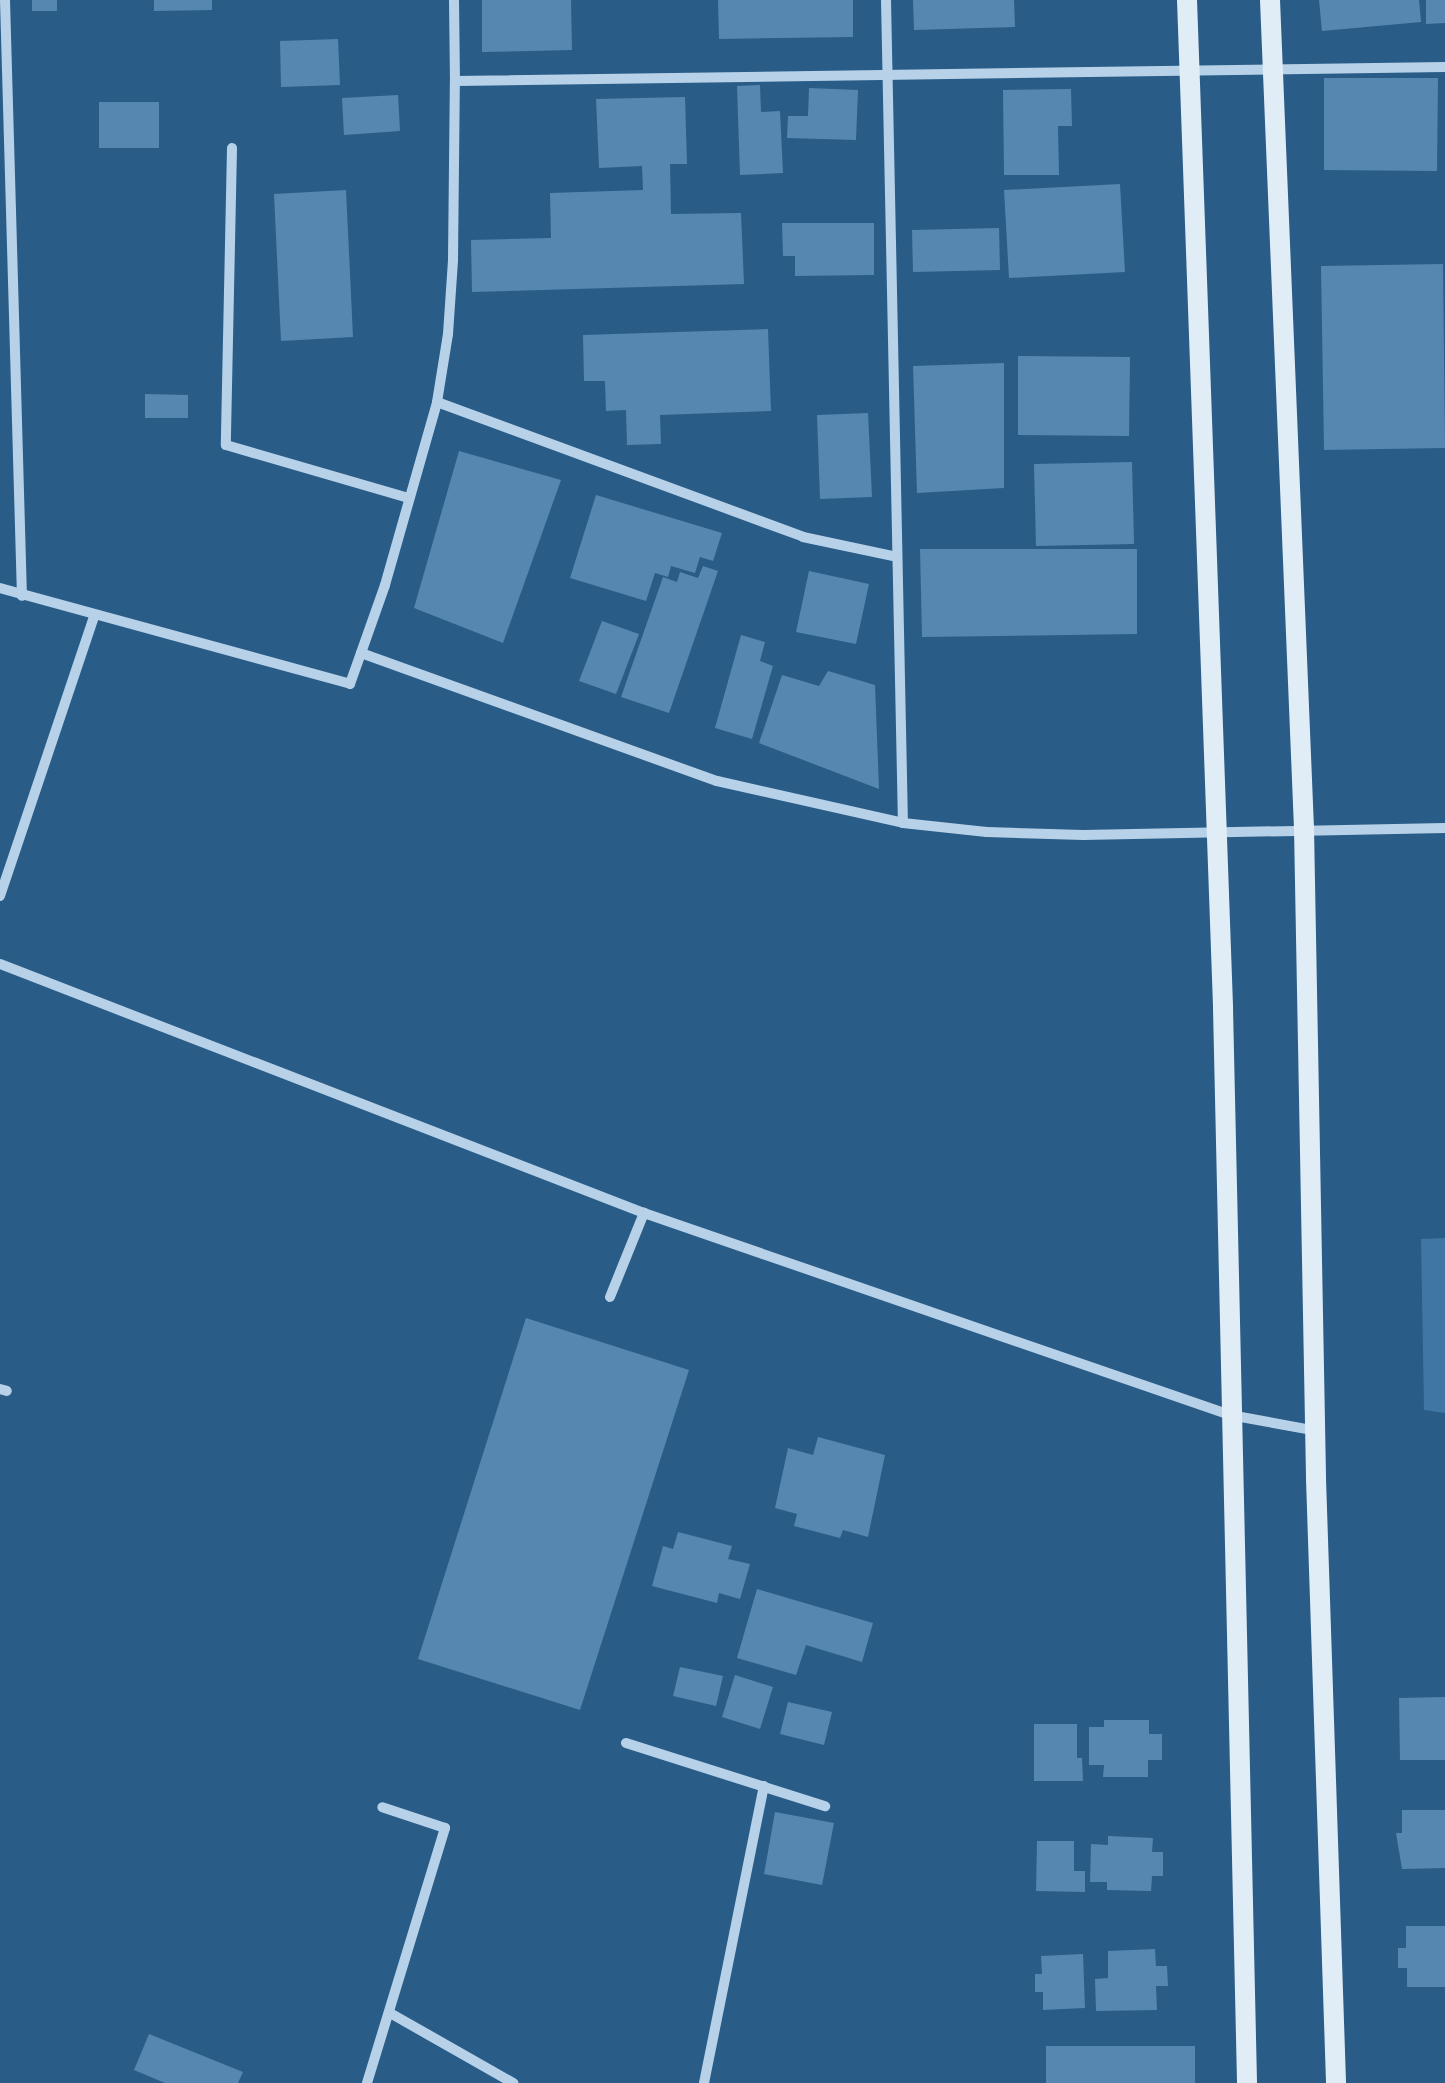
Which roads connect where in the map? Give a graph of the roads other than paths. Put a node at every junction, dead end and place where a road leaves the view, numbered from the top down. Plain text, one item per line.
1 (5, 0) edge
2 (454, 0) edge
3 (886, 0) edge
4 (1187, 0) edge
5 (1270, 0) edge
6 (1445, 67) edge
7 (1270, 69) junction
8 (1191, 70) junction
9 (888, 76) junction
10 (455, 81) junction
11 (232, 148) dead end
12 (437, 402) junction
13 (409, 498) junction
14 (898, 557) junction
15 (0, 588) edge
16 (22, 596) junction
17 (94, 616) junction
18 (362, 653) junction
19 (904, 822) junction
20 (1304, 828) junction
21 (1445, 828) edge
22 (1216, 831) junction
23 (0, 896) edge
24 (0, 964) edge
25 (644, 1212) junction
26 (610, 1298) dead end
27 (1230, 1416) junction
28 (1318, 1431) junction
29 (626, 1742) dead end
30 (764, 1786) junction
31 (825, 1806) dead end
32 (382, 1807) dead end
33 (390, 2013) junction
34 (367, 2083) edge
35 (514, 2083) edge
36 (704, 2083) edge
37 (1247, 2083) edge
38 (1336, 2083) edge

1 - 16 street
2 - 10 street
3 - 9 street
4 - 8 street
5 - 7 street
6 - 7 street
7 - 8 street
7 - 20 street
8 - 9 street
8 - 22 street
9 - 10 street
9 - 14 street
10 - 12 street
11 - 13 street
12 - 13 street
12 - 14 street
13 - 18 street
14 - 19 street
15 - 16 street
16 - 17 street
17 - 18 street
17 - 23 street
18 - 19 street
19 - 22 street
20 - 21 street
20 - 22 street
20 - 28 street
22 - 27 street
24 - 25 street
25 - 26 street
25 - 27 street
27 - 28 street
27 - 37 street
28 - 38 street
29 - 30 street
30 - 31 street
30 - 36 street
32 - 33 street
33 - 34 street
33 - 35 street

